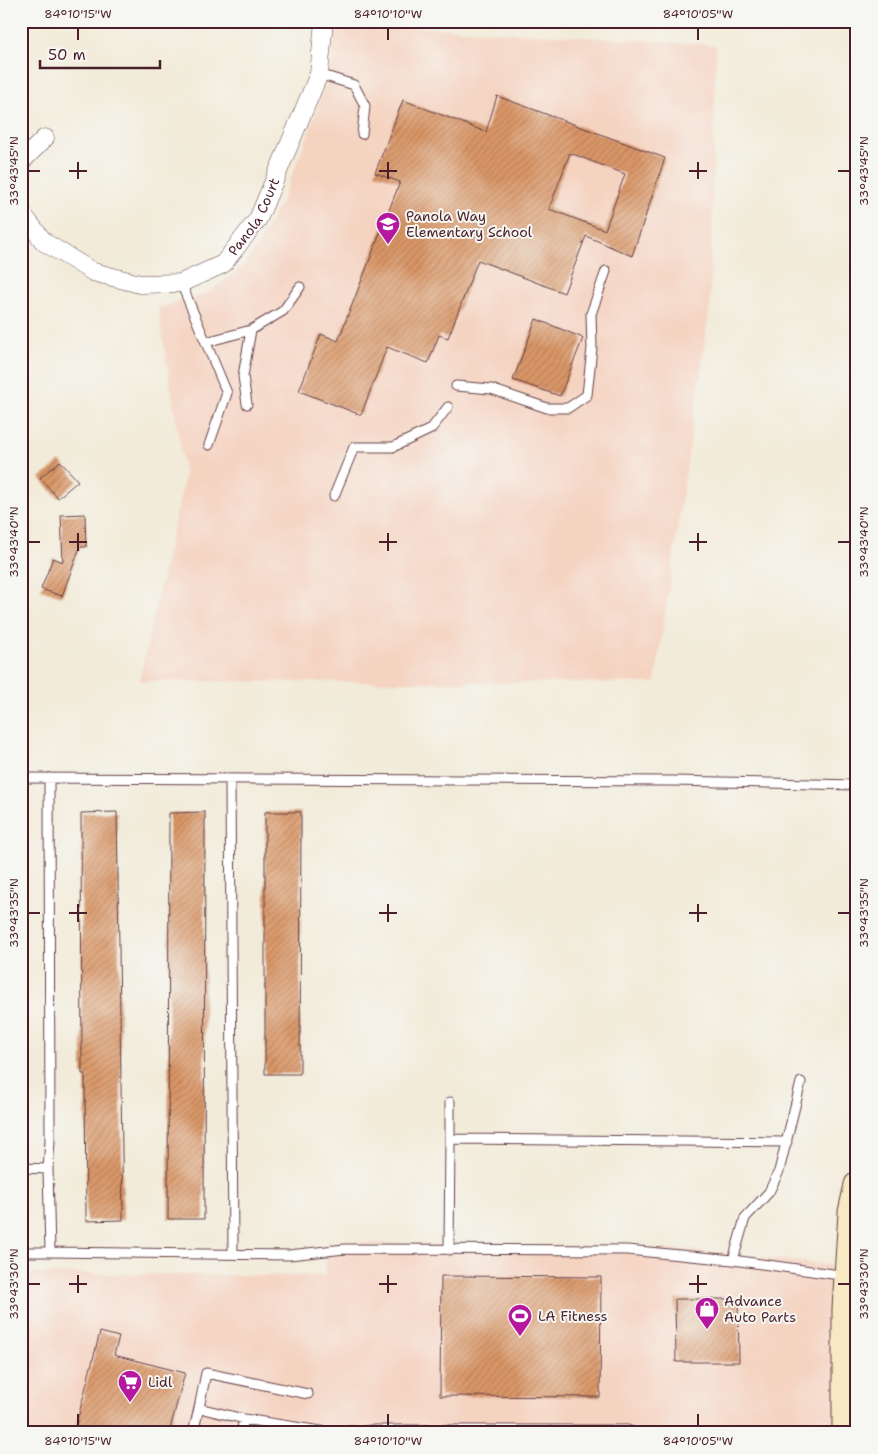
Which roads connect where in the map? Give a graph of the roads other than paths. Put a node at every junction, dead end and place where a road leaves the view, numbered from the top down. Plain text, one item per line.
1 (324, 21) edge
2 (319, 74) junction
3 (362, 134) dead end
4 (45, 138) dead end
5 (21, 162) edge
6 (21, 212) edge
7 (606, 271) dead end
8 (181, 283) junction
9 (300, 287) dead end
10 (251, 330) junction
11 (206, 342) junction
12 (456, 386) dead end
13 (247, 404) dead end
14 (448, 406) dead end
15 (209, 445) dead end
16 (334, 496) dead end
17 (21, 778) edge
18 (49, 778) junction
19 (230, 780) junction
20 (857, 784) edge
21 (801, 1082) dead end
22 (450, 1102) dead end
23 (450, 1139) junction
24 (787, 1142) junction
25 (21, 1168) edge
26 (48, 1169) junction
27 (857, 1185) edge
28 (449, 1250) junction
29 (21, 1252) edge
30 (50, 1252) junction
31 (232, 1254) junction
32 (733, 1260) junction
33 (847, 1276) junction
34 (22, 1278) edge
35 (21, 1285) edge
36 (308, 1394) dead end
37 (199, 1408) junction
38 (244, 1419) junction
39 (354, 1432) edge
40 (193, 1433) edge
41 (241, 1433) edge
42 (635, 1433) edge
43 (845, 1433) edge

1 - 2 street, Panola Court
2 - 3 lane
2 - 8 street, Panola Court
4 - 5 street
6 - 8 street, Panola Court
7 - 12 lane
8 - 11 lane
9 - 10 lane
10 - 11 lane
10 - 13 lane
11 - 15 lane
14 - 16 lane
17 - 18 lane
18 - 19 lane
18 - 26 lane
19 - 20 lane
19 - 31 lane
21 - 24 lane
22 - 23 lane
23 - 24 lane
23 - 28 lane
24 - 32 lane
25 - 26 lane
26 - 30 lane
27 - 33 main road
28 - 31 lane
28 - 32 lane
29 - 30 lane
30 - 31 lane
32 - 33 lane
33 - 43 main road
34 - 35 lane
36 - 37 lane
37 - 38 lane
37 - 40 lane
38 - 39 lane
38 - 41 lane
39 - 42 lane

